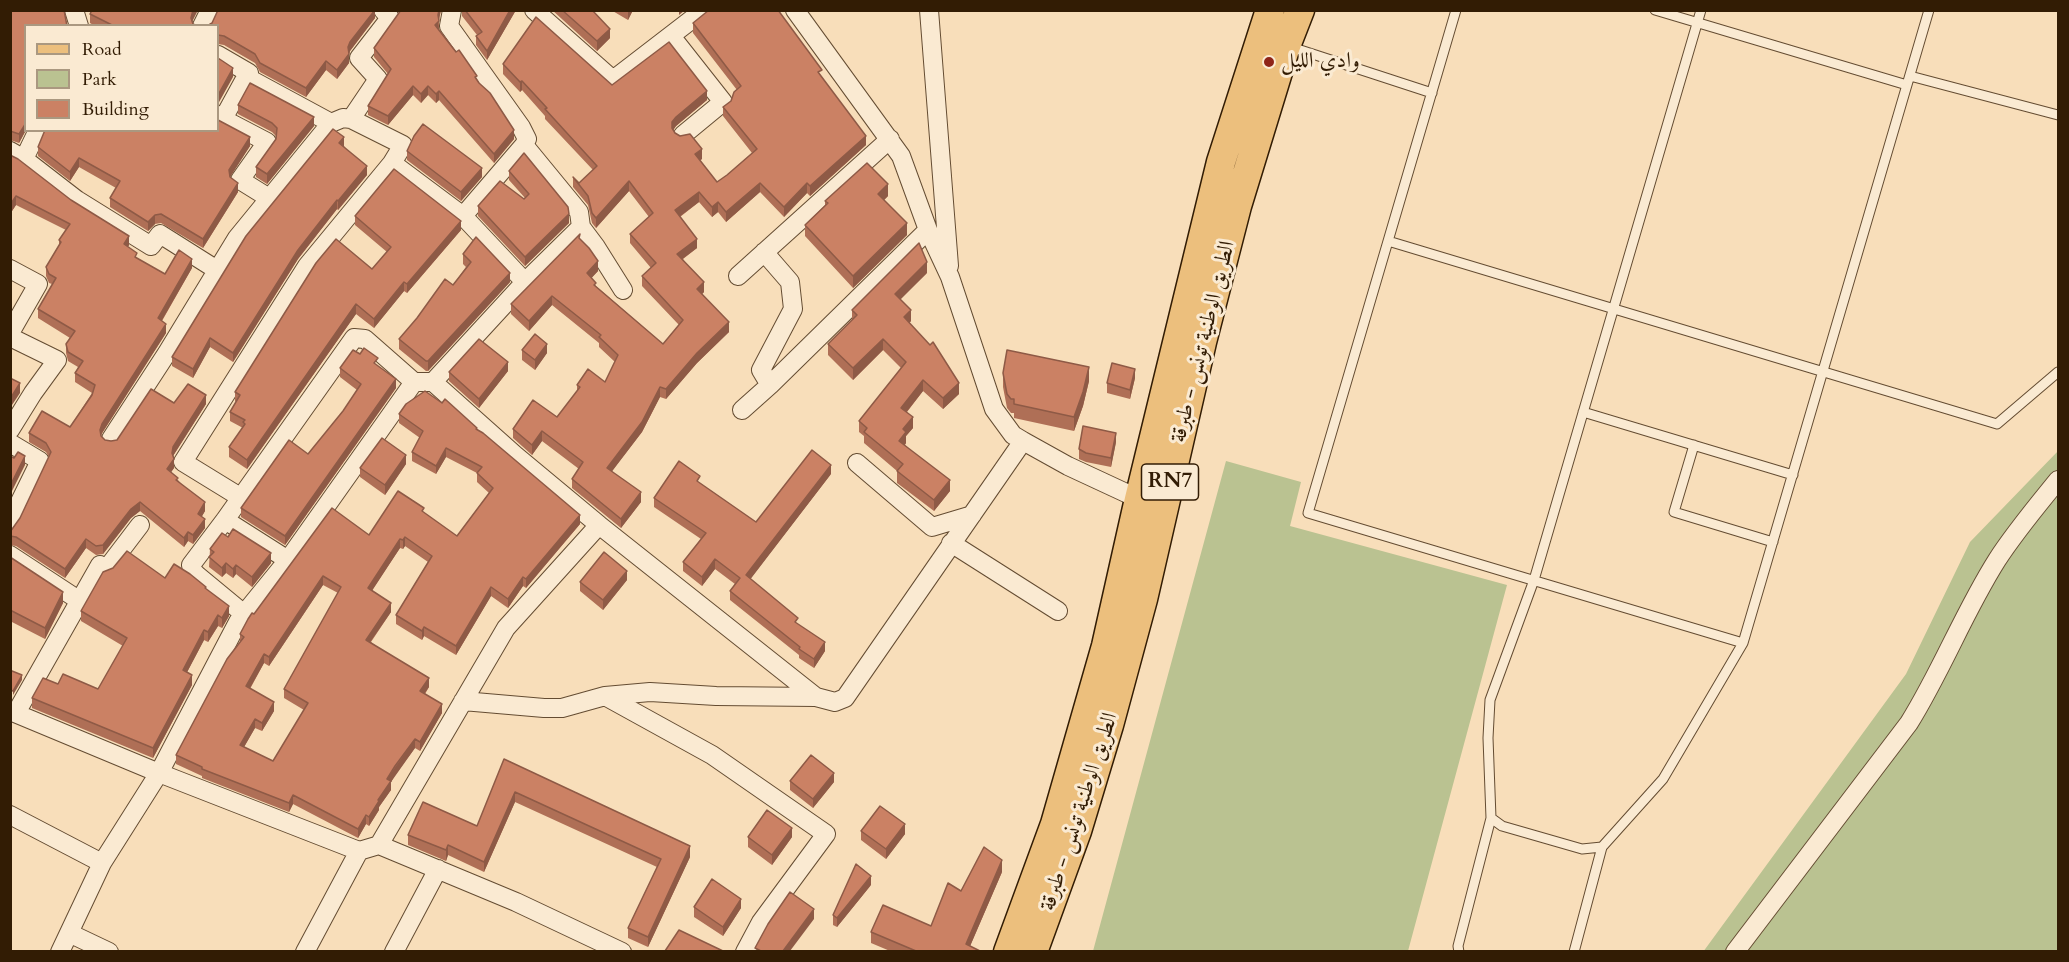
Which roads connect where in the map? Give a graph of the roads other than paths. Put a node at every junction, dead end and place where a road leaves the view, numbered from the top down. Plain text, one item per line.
1 (210, 10) edge
2 (383, 10) edge
3 (452, 10) edge
4 (534, 10) edge
5 (704, 10) edge
6 (795, 10) edge
7 (928, 10) edge
8 (1270, 10) edge
9 (1300, 10) edge
10 (1456, 10) edge
11 (1655, 10) edge
12 (1701, 10) edge
13 (1929, 10) edge
14 (1697, 23) junction
15 (203, 24) edge
16 (671, 36) junction
17 (1273, 43) junction
18 (219, 56) edge
19 (246, 77) junction
20 (1908, 81) junction
21 (1432, 93) junction
22 (2058, 115) edge
23 (220, 117) edge
24 (351, 119) junction
25 (331, 123) junction
26 (36, 132) edge
27 (682, 135) edge
28 (890, 139) junction
29 (524, 145) junction
30 (17, 155) edge
31 (392, 163) junction
32 (269, 198) junction
33 (463, 216) junction
34 (581, 227) junction
35 (928, 230) junction
36 (1388, 241) junction
37 (764, 252) junction
38 (10, 268) edge
39 (217, 270) junction
40 (738, 276) dead end
41 (950, 277) junction
42 (525, 282) junction
43 (623, 291) dead end
44 (1613, 308) junction
45 (10, 335) edge
46 (1823, 371) junction
47 (2058, 372) edge
48 (414, 382) junction
49 (433, 382) junction
50 (770, 385) junction
51 (742, 410) dead end
52 (1583, 412) junction
53 (10, 430) edge
54 (111, 439) edge
55 (1023, 441) junction
56 (10, 443) edge
57 (1694, 445) junction
58 (857, 463) dead end
59 (1793, 475) junction
60 (2058, 480) edge
61 (240, 497) junction
62 (1139, 499) junction
63 (972, 515) junction
64 (225, 520) junction
65 (10, 522) edge
66 (140, 525) dead end
67 (599, 525) junction
68 (1773, 542) junction
69 (951, 543) junction
70 (10, 555) edge
71 (288, 560) junction
72 (1534, 580) junction
73 (80, 601) junction
74 (1058, 611) dead end
75 (244, 614) junction
76 (1743, 642) junction
77 (605, 696) junction
78 (816, 697) junction
79 (463, 701) junction
80 (13, 712) edge
81 (159, 773) junction
82 (1491, 818) junction
83 (13, 824) edge
84 (379, 844) junction
85 (1602, 846) junction
86 (359, 851) junction
87 (102, 863) junction
88 (438, 869) junction
89 (69, 933) junction
90 (60, 951) edge
91 (109, 951) edge
92 (305, 951) edge
93 (394, 951) edge
94 (622, 951) edge
95 (745, 951) edge
96 (1008, 951) edge
97 (1033, 951) edge
98 (1460, 951) edge
99 (1574, 951) edge
100 (1735, 951) edge

1 - 15 street
2 - 24 street
3 - 29 street
4 - 16 street
5 - 16 street
6 - 28 street
7 - 41 street
8 - 17 main road, الطريق الوطنية تونس - طبرقة / RN7
9 - 17 main road, الطريق الوطنية تونس - طبرقة / RN7
10 - 21 lane
11 - 14 lane
12 - 14 lane
13 - 20 lane
14 - 20 lane
14 - 44 lane
16 - 27 street
17 - 21 lane
17 - 62 main road, الطريق الوطنية تونس - طبرقة / RN7
17 - 97 main road, الطريق الوطنية تونس - طبرقة / RN7
18 - 19 street
19 - 23 street
19 - 25 street
20 - 22 lane
20 - 46 lane
21 - 36 lane
23 - 32 street
24 - 25 street
24 - 31 street
25 - 32 street
26 - 30 street
28 - 35 street
28 - 37 street
29 - 33 street
29 - 34 street
30 - 39 street
31 - 33 street
31 - 61 street
32 - 39 street
33 - 42 street
34 - 42 street
34 - 43 street
35 - 41 street
35 - 50 street
36 - 44 lane
36 - 72 lane
37 - 40 street
37 - 50 street
38 - 45 street
39 - 54 street
41 - 55 street
42 - 49 street
44 - 46 lane
44 - 52 lane
45 - 53 street
46 - 47 lane
46 - 59 lane
48 - 49 street
48 - 61 street
48 - 71 street
49 - 67 street
50 - 51 street
52 - 57 lane
52 - 72 lane
55 - 62 street
55 - 63 street
56 - 65 street
57 - 59 lane
57 - 68 lane
58 - 63 street
59 - 68 lane
60 - 100 street
61 - 64 street
62 - 96 main road, الطريق الوطنية تونس - طبرقة / RN7
63 - 69 street
64 - 71 street
64 - 75 street
66 - 73 street
67 - 78 street
67 - 79 street
68 - 76 lane
69 - 74 street
69 - 78 street
70 - 73 street
71 - 75 street
72 - 76 lane
72 - 82 lane
73 - 80 street
75 - 81 street
76 - 85 lane
77 - 78 street
77 - 79 street
77 - 95 street
79 - 84 street
80 - 81 street
81 - 86 street
81 - 87 street
82 - 85 lane
82 - 98 lane
83 - 87 street
84 - 86 street
84 - 88 street
85 - 99 lane
86 - 92 street
87 - 89 street
88 - 93 street
88 - 94 street
89 - 90 street
89 - 91 street

